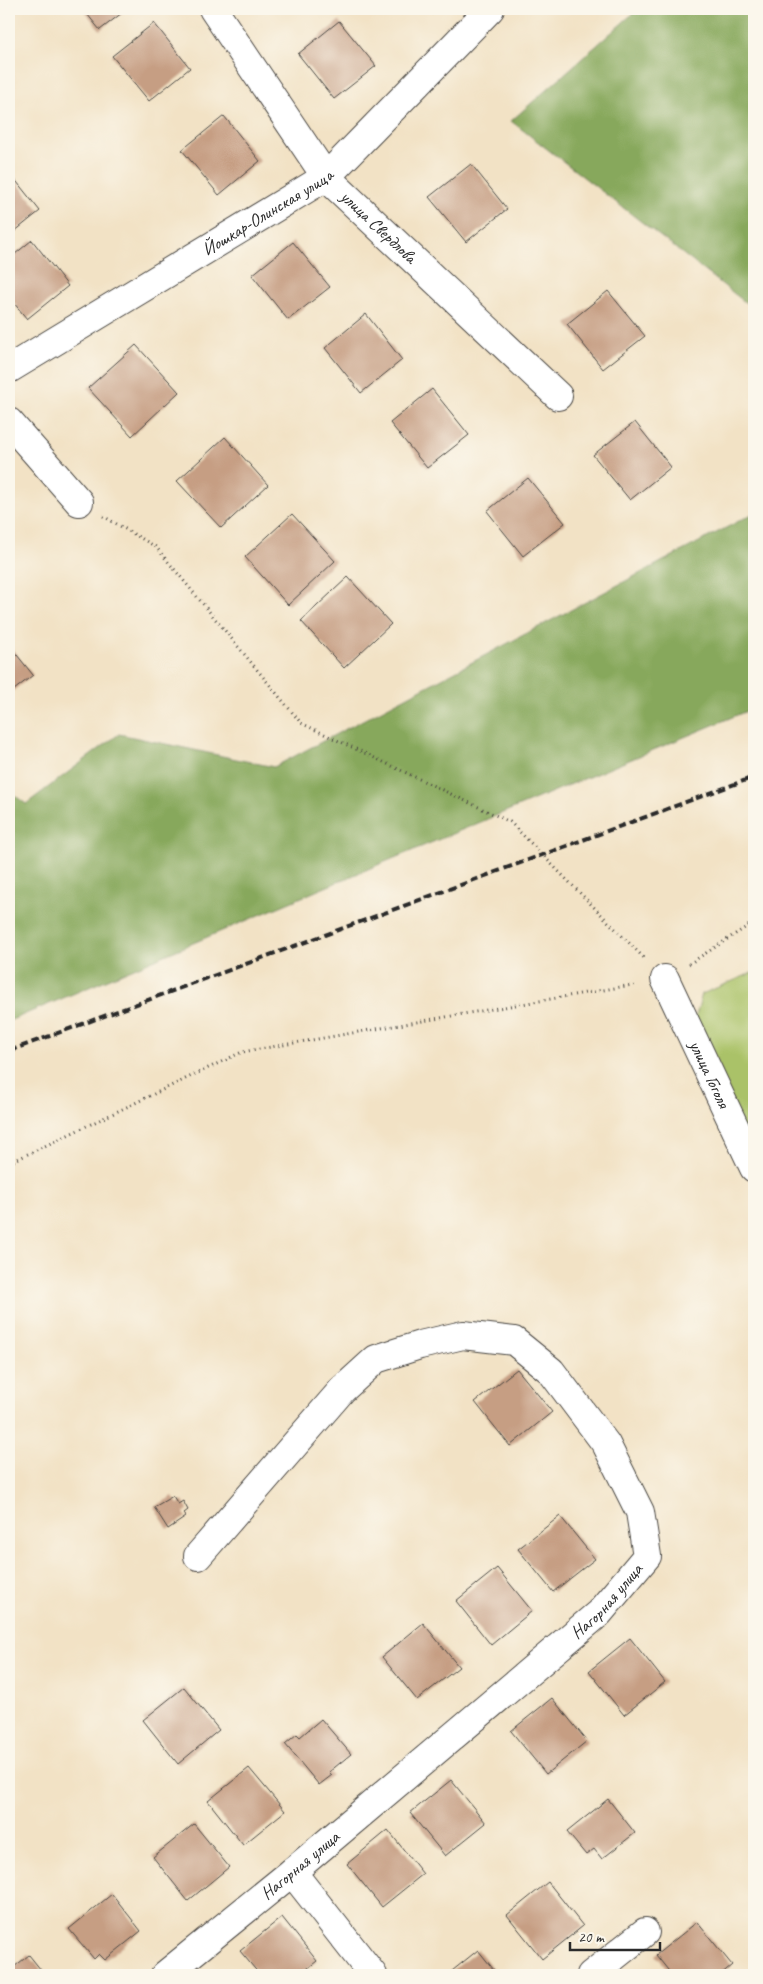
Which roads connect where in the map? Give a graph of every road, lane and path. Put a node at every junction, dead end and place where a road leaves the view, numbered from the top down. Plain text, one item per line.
1 (213, 9) edge
2 (490, 9) edge
3 (326, 177) junction
4 (9, 369) edge
5 (558, 396) dead end
6 (9, 422) edge
7 (78, 502) joint
8 (754, 922) edge
9 (665, 979) junction
10 (9, 1163) edge
11 (754, 1168) edge
12 (198, 1556) dead end
13 (292, 1872) junction
14 (646, 1932) dead end
15 (165, 1975) edge
16 (373, 1975) edge
17 (591, 1975) edge

1 - 3 street, улица Свердлова
2 - 3 street, Йошкар-Олинская улица
3 - 4 street, Йошкар-Олинская улица
3 - 5 street, улица Свердлова
6 - 7 street
7 - 9 path
8 - 9 path
9 - 10 path
9 - 11 street, улица Гоголя
12 - 13 street, Нагорная улица
13 - 15 street, Нагорная улица
13 - 16 street
14 - 17 street

